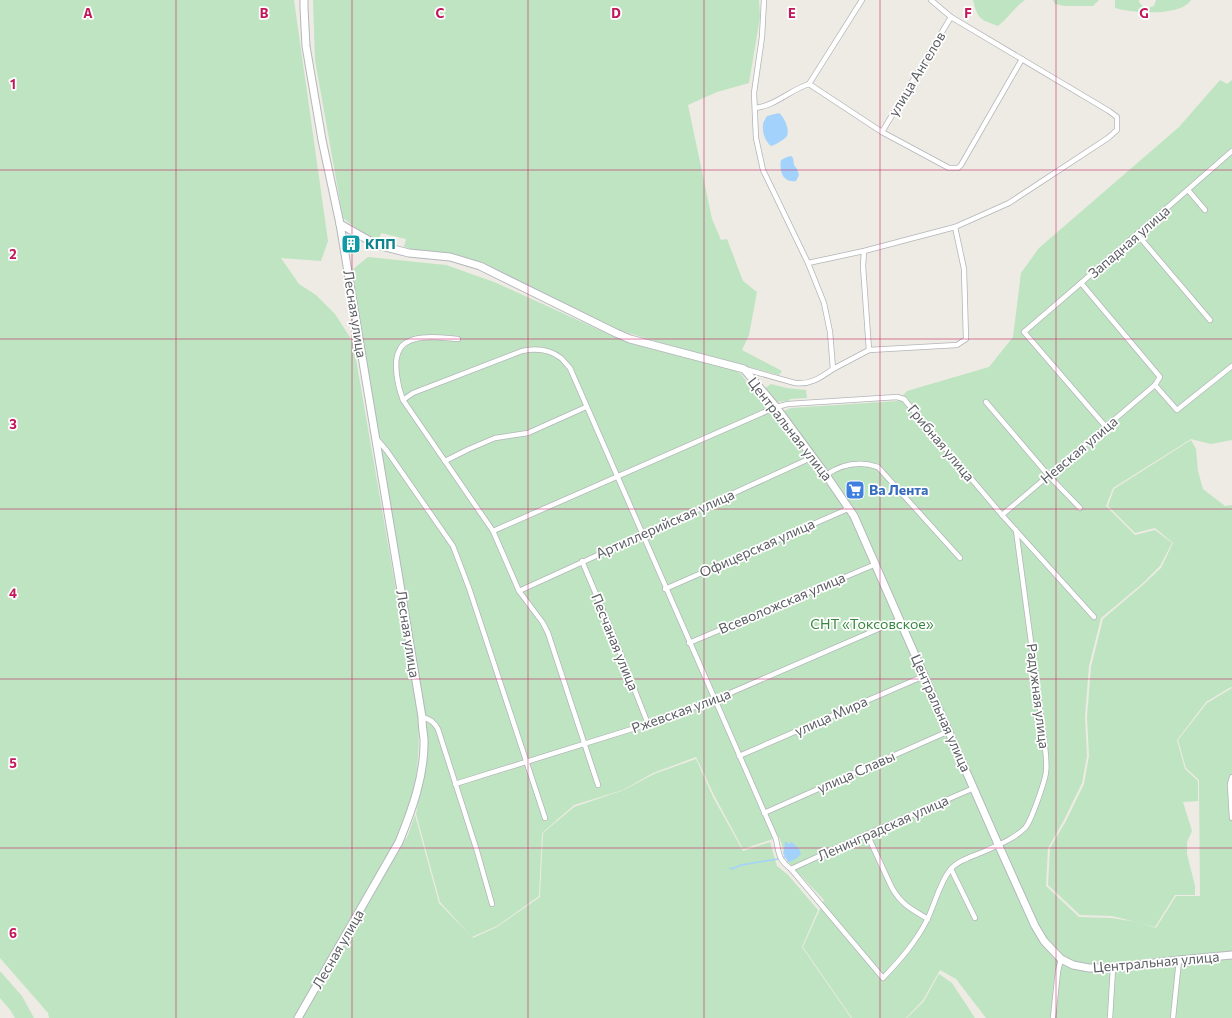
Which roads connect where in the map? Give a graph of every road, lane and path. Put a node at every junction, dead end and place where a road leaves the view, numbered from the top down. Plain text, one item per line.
1 (304, 0) edge
2 (764, 0) edge
3 (862, 0) edge
4 (931, 0) edge
5 (951, 17) junction
6 (1022, 59) junction
7 (809, 84) junction
8 (755, 108) junction
9 (882, 132) junction
10 (1232, 151) edge
11 (1188, 190) junction
12 (1205, 210) dead end
13 (340, 224) junction
14 (955, 227) junction
15 (1137, 234) junction
16 (864, 251) junction
17 (808, 263) junction
18 (1081, 283) junction
19 (1210, 320) dead end
20 (458, 339) dead end
21 (869, 350) junction
22 (1232, 366) edge
23 (744, 369) junction
24 (833, 369) junction
25 (1155, 385) junction
26 (403, 400) junction
27 (986, 402) dead end
28 (586, 407) junction
29 (776, 407) junction
30 (1106, 427) junction
31 (376, 437) junction
32 (813, 457) junction
33 (445, 461) junction
34 (826, 475) junction
35 (1049, 476) junction
36 (617, 477) junction
37 (850, 508) junction
38 (1080, 508) dead end
39 (1002, 515) junction
40 (1016, 530) junction
41 (493, 531) junction
42 (642, 534) junction
43 (960, 558) dead end
44 (582, 561) junction
45 (876, 564) junction
46 (665, 589) junction
47 (518, 591) junction
48 (1094, 618) dead end
49 (899, 620) junction
50 (689, 643) junction
51 (924, 676) junction
52 (714, 700) junction
53 (422, 717) junction
54 (648, 724) junction
55 (949, 731) junction
56 (584, 743) junction
57 (739, 756) junction
58 (526, 762) junction
59 (1232, 777) edge
60 (455, 784) junction
61 (1231, 784) edge
62 (598, 785) dead end
63 (974, 788) junction
64 (764, 812) junction
65 (545, 818) dead end
66 (1232, 818) edge
67 (867, 834) junction
68 (998, 844) junction
69 (791, 869) junction
70 (951, 869) junction
71 (492, 904) dead end
72 (976, 918) dead end
73 (928, 919) junction
74 (1232, 955) edge
75 (1061, 959) junction
76 (1179, 960) junction
77 (1113, 968) junction
78 (298, 1018) edge
79 (1053, 1018) edge
80 (1110, 1018) edge
81 (1173, 1018) edge

1 - 13 street, Лесная улица
2 - 8 street
3 - 7 street
4 - 5 street
5 - 6 street
5 - 9 street, улица Ангелов
6 - 9 street
6 - 14 street
7 - 8 street
7 - 9 street
8 - 17 street
10 - 11 street, Западная улица
11 - 12 street
11 - 15 street, Западная улица
13 - 23 street, Центральная улица
13 - 31 street, Лесная улица
14 - 16 street
14 - 21 street
15 - 18 street, Западная улица
15 - 19 street
16 - 17 street
16 - 21 street
17 - 24 street
18 - 25 street
18 - 30 street, Западная улица
20 - 26 street
21 - 24 street
22 - 25 street
23 - 24 street
23 - 29 street, Центральная улица
25 - 30 street, Невская улица
26 - 28 street
26 - 33 street
27 - 35 street
28 - 33 street
28 - 36 street
29 - 32 street, Центральная улица
29 - 36 street
29 - 39 street, Грибная улица
30 - 35 street, Невская улица
31 - 53 street, Лесная улица
31 - 58 street
32 - 34 street, Центральная улица
32 - 42 street, Артиллерийская улица
33 - 41 street
34 - 37 street, Центральная улица
34 - 43 street
35 - 38 street
35 - 39 street, Невская улица
36 - 41 street
36 - 42 street
37 - 45 street, Центральная улица
37 - 46 street, Офицерская улица
39 - 40 street, Грибная улица
40 - 48 street, Грибная улица
40 - 68 street, Радужная улица
41 - 47 street
42 - 44 street, Артиллерийская улица
42 - 46 street
44 - 47 street, Артиллерийская улица
44 - 54 street, Песчаная улица
45 - 49 street, Центральная улица
45 - 50 street, Всеволожская улица
46 - 50 street
47 - 56 street
49 - 51 street, Центральная улица
49 - 52 street, Ржевская улица
50 - 52 street
51 - 55 street, Центральная улица
51 - 57 street, улица Мира
52 - 54 street, Ржевская улица
52 - 57 street
53 - 60 street
53 - 78 street, Лесная улица
54 - 56 street, Ржевская улица
55 - 63 street, Центральная улица
55 - 64 street, улица Славы
56 - 58 street, Ржевская улица
56 - 62 street
57 - 64 street
58 - 60 street, Ржевская улица
58 - 65 street
59 - 61 street
60 - 71 street
61 - 66 street
63 - 67 street, Ленинградская улица
63 - 68 street, Центральная улица
64 - 69 street
67 - 69 street, Ленинградская улица
67 - 73 street
68 - 70 street, Радужная улица
68 - 75 street, Центральная улица
69 - 73 street
70 - 72 street
70 - 73 street
74 - 76 street, Центральная улица
75 - 77 street, Центральная улица
75 - 79 street
76 - 77 street, Центральная улица
76 - 81 street
77 - 80 street

